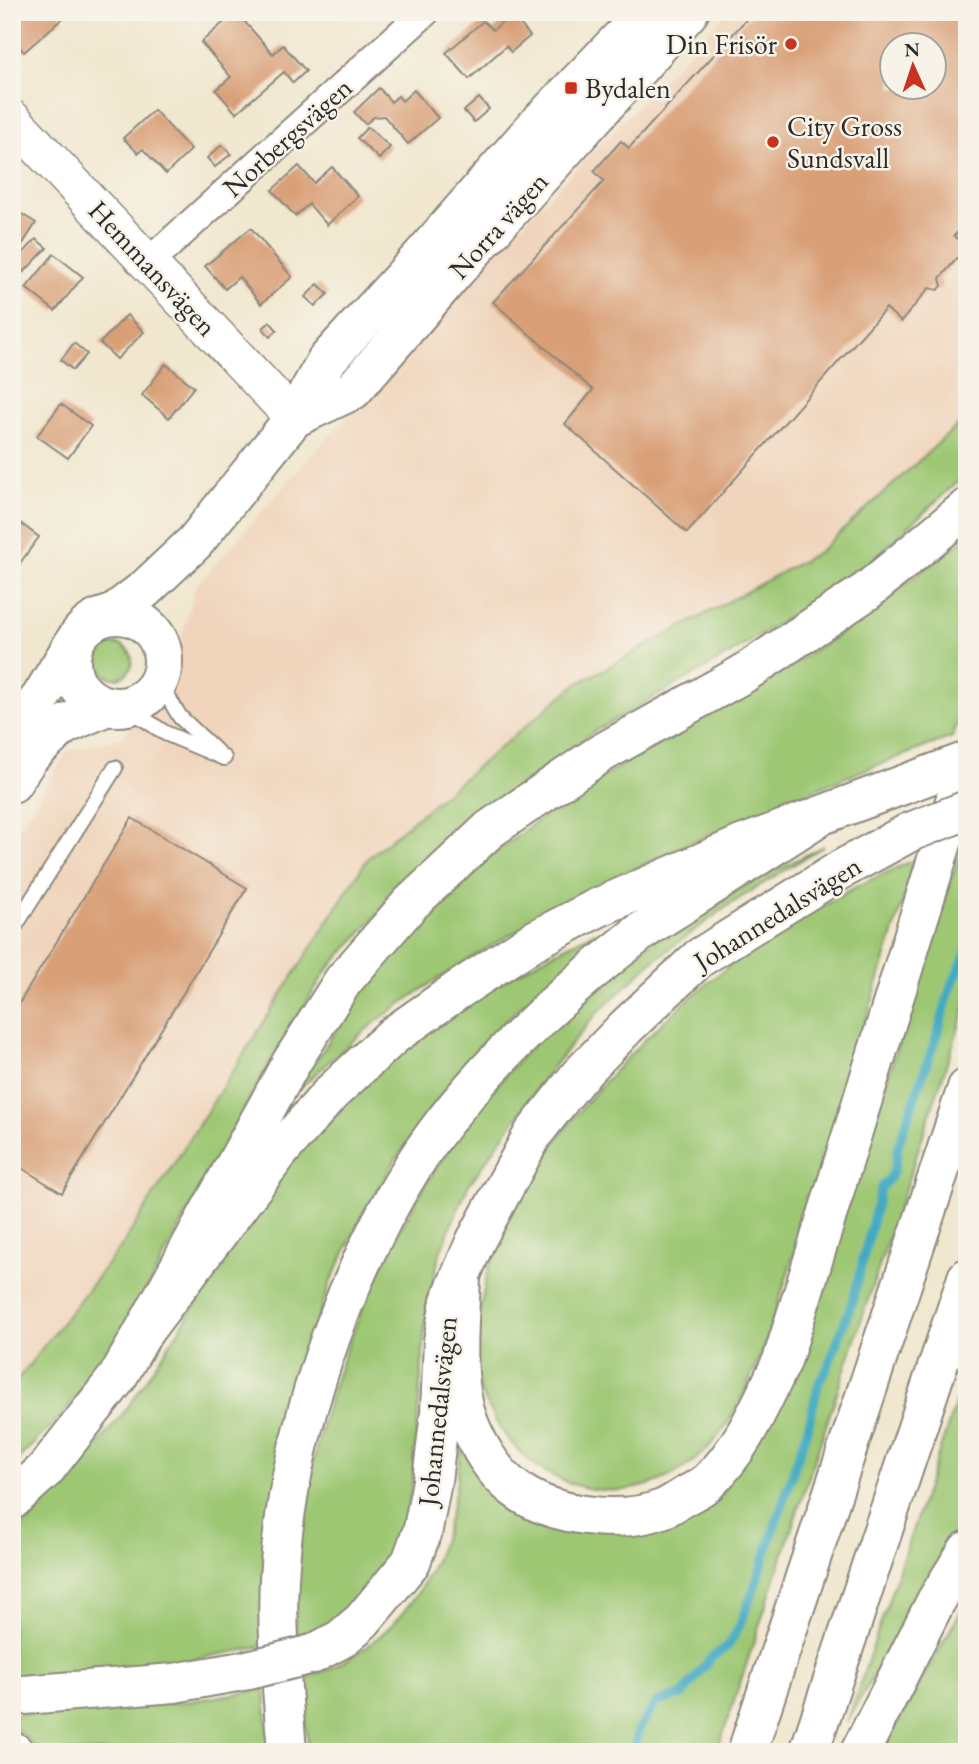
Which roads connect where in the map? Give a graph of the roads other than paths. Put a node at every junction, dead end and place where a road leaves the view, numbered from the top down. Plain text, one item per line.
1 (425, 12) edge
2 (646, 12) edge
3 (690, 12) edge
4 (12, 118) edge
5 (148, 262) junction
6 (294, 418) junction
7 (967, 508) edge
8 (195, 542) junction
9 (111, 615) junction
10 (75, 641) junction
11 (160, 664) junction
12 (116, 706) junction
13 (12, 734) edge
14 (967, 762) edge
15 (115, 768) dead end
16 (12, 783) edge
17 (967, 810) edge
18 (815, 819) junction
19 (12, 931) edge
20 (967, 1088) edge
21 (461, 1275) junction
22 (967, 1279) edge
23 (144, 1331) junction
24 (12, 1500) edge
25 (967, 1551) edge
26 (12, 1696) edge
27 (287, 1752) edge
28 (747, 1752) edge
29 (809, 1752) edge
30 (860, 1752) edge

1 - 5 street, Norbergsvägen
2 - 6 main road, Norra vägen
3 - 6 main road, Norra vägen
4 - 5 street, Hemmansvägen
5 - 6 street, Hemmansvägen
6 - 8 main road, Norra vägen
7 - 23 main road
8 - 9 main road, Norra vägen
8 - 11 main road, Norra vägen
9 - 10 main road
9 - 11 main road
10 - 12 main road
10 - 13 main road
11 - 12 main road
11 - 12 lane
12 - 16 main road
14 - 18 main road, Johannedalsvägen
14 - 21 main road
15 - 19 lane
17 - 21 main road, Johannedalsvägen, bridge
18 - 23 main road, Johannedalsvägen
18 - 27 main road
20 - 28 main road
21 - 26 main road, Johannedalsvägen, bridge
22 - 29 main road
23 - 24 main road, Johannedalsvägen
25 - 30 main road

